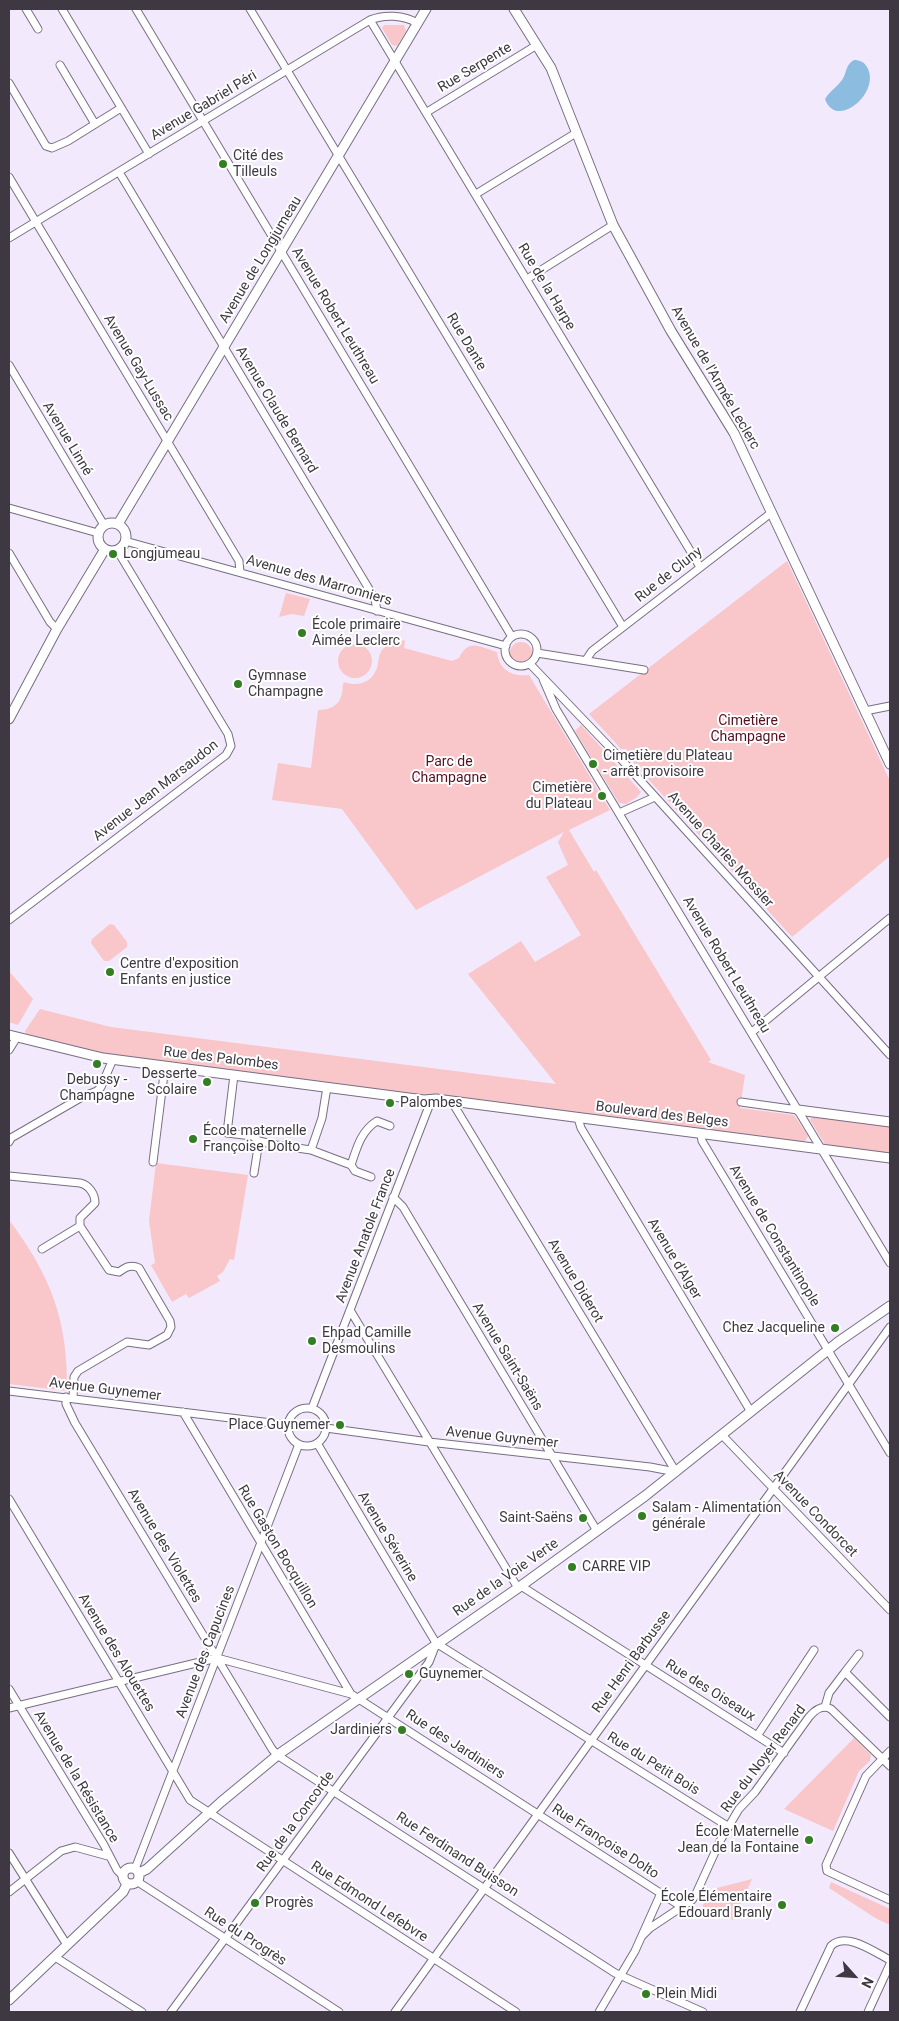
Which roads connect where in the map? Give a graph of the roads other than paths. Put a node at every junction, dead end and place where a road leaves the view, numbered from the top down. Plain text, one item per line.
1 (26, 9) edge
2 (62, 9) edge
3 (136, 9) edge
4 (250, 9) edge
5 (514, 9) edge
6 (424, 10) edge
7 (370, 20) junction
8 (417, 23) junction
9 (38, 29) dead end
10 (537, 45) junction
11 (395, 61) junction
12 (60, 65) dead end
13 (288, 70) junction
14 (9, 83) edge
15 (122, 108) junction
16 (426, 112) junction
17 (203, 121) junction
18 (95, 124) junction
19 (576, 133) junction
20 (149, 154) junction
21 (339, 155) junction
22 (119, 172) junction
23 (9, 177) edge
24 (476, 194) junction
25 (35, 221) junction
26 (614, 225) junction
27 (9, 238) edge
28 (282, 251) junction
29 (527, 279) junction
30 (224, 348) junction
31 (9, 366) edge
32 (168, 442) junction
33 (9, 508) edge
34 (771, 513) junction
35 (118, 524) junction
36 (104, 525) junction
37 (98, 534) junction
38 (125, 541) junction
39 (105, 549) junction
40 (117, 550) junction
41 (9, 553) edge
42 (700, 567) junction
43 (240, 572) junction
44 (377, 611) junction
45 (622, 627) junction
46 (57, 629) junction
47 (512, 637) junction
48 (506, 646) junction
49 (537, 653) junction
50 (586, 660) junction
51 (530, 664) junction
52 (644, 670) dead end
53 (543, 679) junction
54 (890, 706) edge
55 (865, 711) junction
56 (9, 719) edge
57 (890, 764) edge
58 (655, 797) junction
59 (619, 813) junction
60 (890, 918) edge
61 (9, 920) edge
62 (819, 977) junction
63 (752, 1032) junction
64 (13, 1036) edge
65 (9, 1050) edge
66 (890, 1055) edge
67 (113, 1059) junction
68 (165, 1066) junction
69 (234, 1075) junction
70 (327, 1087) junction
71 (431, 1101) junction
72 (455, 1102) junction
73 (741, 1102) dead end
74 (798, 1110) junction
75 (578, 1118) junction
76 (890, 1122) edge
77 (390, 1126) dead end
78 (701, 1134) junction
79 (258, 1141) junction
80 (9, 1142) edge
81 (822, 1149) junction
82 (311, 1150) junction
83 (890, 1158) edge
84 (153, 1162) dead end
85 (351, 1165) junction
86 (254, 1173) dead end
87 (9, 1176) edge
88 (371, 1177) dead end
89 (393, 1197) junction
90 (80, 1226) junction
91 (42, 1249) dead end
92 (890, 1263) edge
93 (890, 1306) edge
94 (350, 1310) junction
95 (890, 1327) edge
96 (827, 1350) junction
97 (849, 1385) junction
98 (9, 1391) edge
99 (69, 1398) junction
100 (312, 1408) junction
101 (183, 1412) junction
102 (751, 1412) junction
103 (288, 1425) junction
104 (326, 1428) junction
105 (722, 1435) junction
106 (429, 1442) junction
107 (317, 1443) junction
108 (299, 1444) junction
109 (890, 1453) edge
110 (551, 1456) junction
111 (676, 1472) junction
112 (774, 1489) junction
113 (9, 1499) edge
114 (597, 1531) junction
115 (261, 1544) junction
116 (519, 1587) junction
117 (890, 1610) edge
118 (436, 1643) junction
119 (814, 1650) dead end
120 (859, 1654) dead end
121 (217, 1658) junction
122 (645, 1665) junction
123 (845, 1672) junction
124 (119, 1682) junction
125 (9, 1689) edge
126 (354, 1696) junction
127 (19, 1705) junction
128 (825, 1707) junction
129 (9, 1708) edge
130 (388, 1717) junction
131 (890, 1717) edge
132 (757, 1736) junction
133 (592, 1740) junction
134 (890, 1751) edge
135 (784, 1753) junction
136 (277, 1755) junction
137 (882, 1759) junction
138 (890, 1766) edge
139 (174, 1774) junction
140 (334, 1790) junction
141 (208, 1813) junction
142 (539, 1814) junction
143 (729, 1826) junction
144 (9, 1853) edge
145 (108, 1856) junction
146 (282, 1861) junction
147 (138, 1875) junction
148 (25, 1879) junction
149 (125, 1880) junction
150 (485, 1888) junction
151 (9, 1892) edge
152 (662, 1893) junction
153 (890, 1900) edge
154 (682, 1907) junction
155 (642, 1936) junction
156 (225, 1939) junction
157 (67, 1945) junction
158 (55, 1957) junction
159 (434, 1959) junction
160 (890, 1960) edge
161 (890, 1964) edge
162 (622, 1976) junction
163 (9, 2000) edge
164 (142, 2012) edge
165 (171, 2012) edge
166 (339, 2012) edge
167 (395, 2012) edge
168 (516, 2012) edge
169 (600, 2012) edge
170 (703, 2012) edge
171 (800, 2012) edge
172 (868, 2012) edge

1 - 9 street
2 - 15 street
3 - 17 street, Avenue Robert Leuthreau
4 - 13 street, Rue Dante
5 - 10 street, Avenue de l'Armée Leclerc
6 - 8 street, Avenue de Longjumeau
7 - 8 street, Avenue Gabriel Péri
7 - 11 street, Rue de la Harpe
7 - 13 street, Avenue Gabriel Péri
8 - 11 street, Avenue de Longjumeau
10 - 16 street, Rue Serpente
10 - 19 street, Avenue de l'Armée Leclerc
11 - 16 street, Rue de la Harpe
11 - 21 street, Avenue de Longjumeau
12 - 18 street
13 - 17 street, Avenue Gabriel Péri
13 - 21 street, Rue Dante
14 - 18 street
15 - 18 street
15 - 20 street
16 - 24 street, Rue de la Harpe
17 - 20 street, Avenue Gabriel Péri
17 - 28 street, Avenue Robert Leuthreau
19 - 24 street
19 - 26 street, Avenue de l'Armée Leclerc
20 - 22 street, Avenue Gabriel Péri
21 - 28 street, Avenue de Longjumeau
21 - 45 street, Rue Dante
22 - 25 street, Avenue Gabriel Péri
22 - 30 street, Avenue Claude Bernard
23 - 25 street, Avenue Gay-Lussac
24 - 29 street, Rue de la Harpe
25 - 27 street, Avenue Gabriel Péri
25 - 32 street, Avenue Gay-Lussac
26 - 29 street
26 - 34 street, Avenue de l'Armée Leclerc
28 - 30 street, Avenue de Longjumeau
28 - 47 street, Avenue Robert Leuthreau
29 - 42 street, Rue de la Harpe
30 - 32 street, Avenue de Longjumeau
30 - 44 street, Avenue Claude Bernard
31 - 36 street, Avenue Linné
32 - 35 street, Avenue de Longjumeau
32 - 43 street, Avenue Gay-Lussac
33 - 37 street
34 - 42 street, Rue de Cluny
34 - 55 street, Avenue de l'Armée Leclerc
35 - 36 street
35 - 38 street
36 - 37 street
37 - 39 street
38 - 40 street
38 - 43 street, Avenue des Marronniers
39 - 40 street
39 - 46 street
40 - 61 street, Avenue Jean Marsaudon
41 - 46 street
42 - 45 street, Rue de Cluny
43 - 44 street, Avenue des Marronniers
44 - 48 street, Avenue des Marronniers
45 - 50 street, Rue de Cluny
46 - 56 street
47 - 48 street
47 - 49 street
48 - 51 street
49 - 50 street
49 - 51 street
50 - 52 street
51 - 53 street, Avenue Charles Mossler
53 - 58 street, Avenue Charles Mossler
53 - 59 street, Avenue Robert Leuthreau
54 - 55 street
55 - 57 street, Avenue de l'Armée Leclerc
58 - 59 street
58 - 62 street, Avenue Charles Mossler
59 - 63 street, Avenue Robert Leuthreau
60 - 62 street
62 - 63 street
62 - 66 street, Avenue Charles Mossler
63 - 74 street, Avenue Robert Leuthreau
64 - 65 street
64 - 67 street, Rue des Palombes
67 - 68 street, Rue des Palombes
67 - 80 street
68 - 69 street, Rue des Palombes
68 - 84 street
69 - 70 street, Rue des Palombes
69 - 79 street
70 - 71 street, Rue des Palombes
70 - 82 street
71 - 72 street, Boulevard des Belges
71 - 89 street, Avenue Anatole France
72 - 75 street, Boulevard des Belges
72 - 111 street, Avenue Diderot
73 - 74 street, Boulevard des Belges
74 - 76 street, Boulevard des Belges
74 - 81 street, Avenue Robert Leuthreau
75 - 78 street, Boulevard des Belges
75 - 102 street, Avenue d'Alger
77 - 85 street
78 - 81 street, Boulevard des Belges
78 - 96 street, Avenue de Constantinople
79 - 82 street
79 - 86 street
81 - 83 street, Boulevard des Belges
81 - 92 street, Avenue Robert Leuthreau
82 - 85 street
85 - 88 street
87 - 90 street
89 - 94 street, Avenue Anatole France
89 - 110 street, Avenue Saint-Saëns
90 - 91 street
90 - 99 street
93 - 96 street, Rue de la Voie Verte
94 - 100 street, Avenue Anatole France
94 - 106 street
95 - 97 street, Rue Henri Barbusse
96 - 97 street, Avenue de Constantinople
96 - 102 street, Rue de la Voie Verte
97 - 109 street, Avenue de Constantinople
97 - 112 street, Rue Henri Barbusse
98 - 99 street, Avenue Guynemer
99 - 101 street, Avenue Guynemer
99 - 121 street, Avenue des Violettes
100 - 103 street
100 - 104 street
101 - 103 street, Avenue Guynemer
101 - 115 street, Rue Gaston Bocquillon
102 - 105 street, Rue de la Voie Verte
103 - 108 street
104 - 106 street, Avenue Guynemer
104 - 107 street
105 - 111 street, Rue de la Voie Verte
105 - 112 street, Avenue Condorcet
106 - 110 street, Avenue Guynemer
106 - 116 street
107 - 108 street
107 - 118 street, Avenue Séverine
108 - 115 street, Avenue des Capucines
110 - 111 street, Avenue Guynemer
110 - 114 street, Avenue Saint-Saëns
111 - 114 street, Rue de la Voie Verte
112 - 117 street, Avenue Condorcet
112 - 122 street, Rue Henri Barbusse
113 - 124 street, Avenue des Alouettes
114 - 116 street, Rue de la Voie Verte
115 - 121 street, Avenue des Capucines
115 - 126 street, Rue Gaston Bocquillon
116 - 118 street, Rue de la Voie Verte
116 - 122 street, Rue des Oiseaux
118 - 126 street, Rue de la Voie Verte
118 - 130 street, Rue de la Concorde
118 - 133 street, Rue du Petit Bois
119 - 132 street
120 - 123 street
121 - 124 street
121 - 126 street
121 - 136 street, Avenue des Violettes
121 - 139 street, Avenue des Capucines
122 - 132 street, Rue des Oiseaux
122 - 133 street, Rue Henri Barbusse
123 - 128 street
123 - 131 street
124 - 127 street
124 - 139 street, Avenue des Alouettes
125 - 127 street, Avenue de la Résistance
126 - 130 street, Rue des Jardiniers
126 - 136 street, Rue de la Voie Verte
127 - 129 street
127 - 145 street, Avenue de la Résistance
128 - 135 street, Rue du Noyer Renard
128 - 137 street, Rue du Noyer Renard
130 - 140 street, Rue de la Concorde
130 - 142 street, Rue des Jardiniers
132 - 135 street, Rue des Oiseaux
133 - 142 street, Rue Henri Barbusse
133 - 143 street, Rue du Petit Bois
134 - 137 street
135 - 143 street, Rue du Noyer Renard
136 - 140 street, Rue Ferdinand Buisson
136 - 141 street, Rue de la Voie Verte
137 - 138 street, Rue du Noyer Renard
137 - 153 street
139 - 141 street, Avenue des Alouettes
139 - 147 street, Avenue des Capucines
140 - 146 street, Rue de la Concorde
140 - 150 street, Rue Ferdinand Buisson
141 - 146 street, Rue Edmond Lefebvre
141 - 147 street, Rue de la Voie Verte
142 - 150 street, Rue Henri Barbusse
142 - 152 street, Rue Françoise Dolto
143 - 154 street, Rue du Noyer Renard
144 - 148 street
145 - 148 street
145 - 149 street, Avenue de la Résistance
146 - 156 street, Rue de la Concorde
146 - 159 street, Rue Edmond Lefebvre
147 - 149 street, Rue de la Voie Verte
147 - 149 street, Rue de la Voie Verte
147 - 156 street, Rue du Progrès
148 - 151 street
148 - 157 street
149 - 157 street, Rue de la Voie Verte
150 - 159 street, Rue Henri Barbusse
150 - 162 street, Rue Ferdinand Buisson
152 - 154 street, Rue Françoise Dolto
152 - 155 street
154 - 155 street, Rue du Noyer Renard
155 - 162 street
156 - 165 street, Rue de la Concorde
156 - 166 street, Rue du Progrès
157 - 158 street, Rue de la Voie Verte
158 - 163 street, Rue de la Voie Verte
158 - 164 street
159 - 167 street, Rue Henri Barbusse
159 - 168 street, Rue Edmond Lefebvre
160 - 171 street
161 - 172 street
162 - 169 street
162 - 170 street, Rue Ferdinand Buisson

